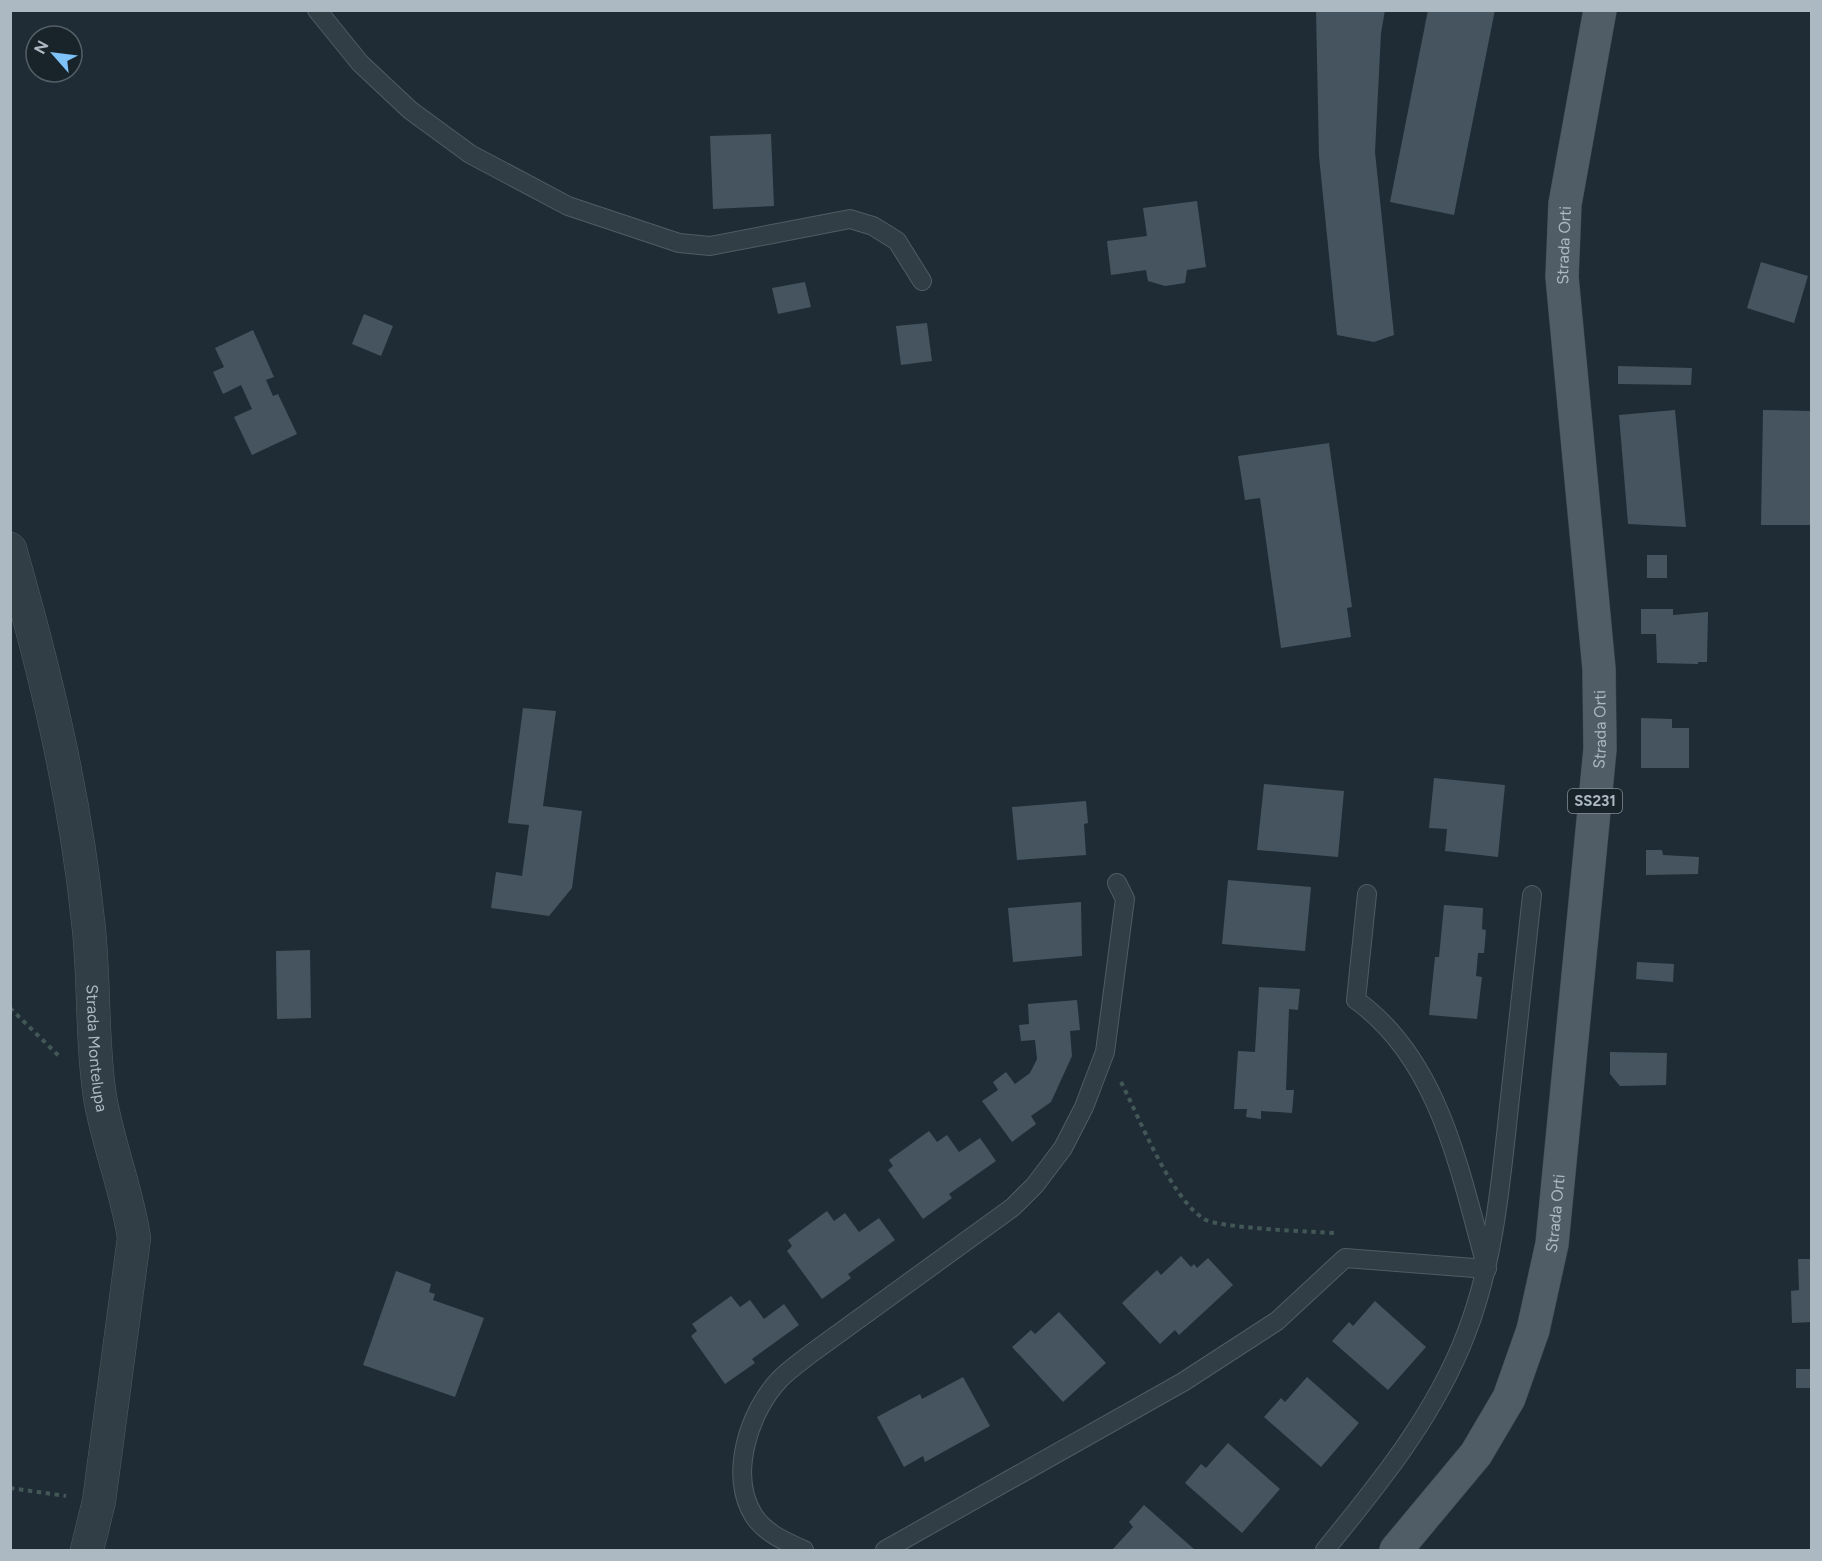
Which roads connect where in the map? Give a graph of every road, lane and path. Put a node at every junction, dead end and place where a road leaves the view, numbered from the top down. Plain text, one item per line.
1 (317, 10) edge
2 (1600, 10) edge
3 (922, 281) dead end
4 (10, 549) edge
5 (1117, 883) dead end
6 (1366, 894) dead end
7 (1532, 895) dead end
8 (10, 1008) edge
9 (1105, 1052) junction
10 (100, 1097) junction
11 (1342, 1233) dead end
12 (1487, 1269) junction
13 (10, 1488) edge
14 (99, 1501) junction
15 (87, 1551) edge
16 (804, 1551) edge
17 (885, 1551) edge
18 (1325, 1551) edge
19 (1396, 1551) edge

1 - 3 lane
2 - 19 main road, Strada Orti / SS231
4 - 10 street, Strada Montelupa
5 - 9 lane
6 - 12 lane
7 - 12 lane
8 - 10 path
9 - 11 path
9 - 16 lane
10 - 14 street, Strada Montelupa
12 - 17 lane
12 - 18 lane
13 - 14 path
14 - 15 street, Strada Montelupa

